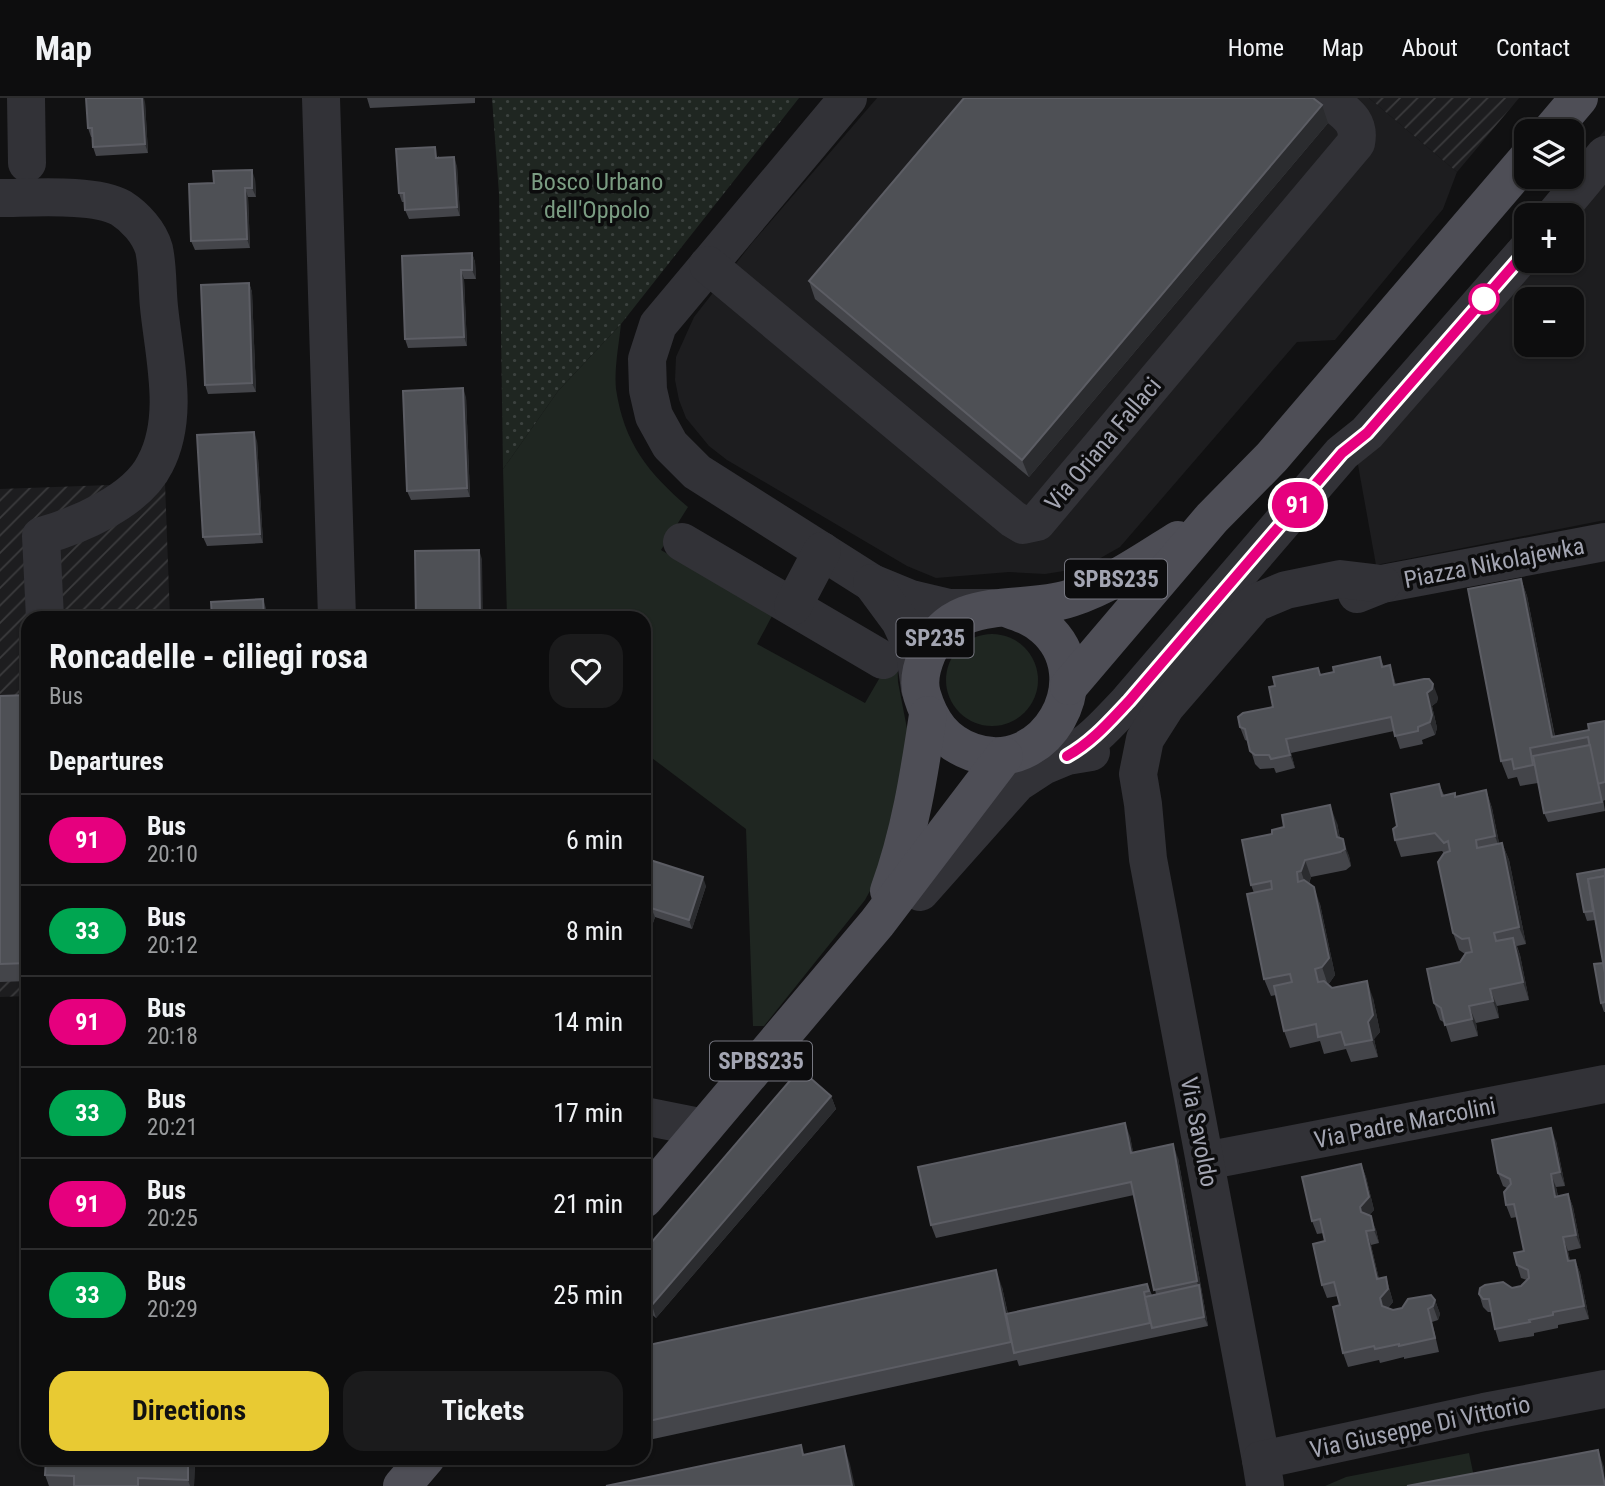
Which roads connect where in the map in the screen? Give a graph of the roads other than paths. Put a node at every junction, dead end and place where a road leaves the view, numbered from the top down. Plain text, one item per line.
1 (26, 98) edge
2 (321, 98) edge
3 (848, 98) edge
4 (1326, 98) edge
5 (1579, 98) edge
6 (1561, 119) edge
7 (1605, 155) edge
8 (27, 163) dead end
9 (1514, 174) edge
10 (0, 198) edge
11 (1565, 203) edge
12 (708, 265) junction
13 (1514, 265) edge
14 (1212, 518) junction
15 (682, 542) dead end
16 (1605, 542) edge
17 (822, 551) junction
18 (872, 583) junction
19 (793, 606) junction
20 (1000, 608) junction
21 (45, 611) edge
22 (337, 611) edge
23 (883, 660) dead end
24 (1069, 686) junction
25 (924, 702) junction
26 (1004, 756) junction
27 (1067, 756) junction
28 (1141, 789) junction
29 (877, 923) junction
30 (847, 959) junction
31 (1605, 1084) edge
32 (651, 1117) edge
33 (704, 1128) junction
34 (1205, 1161) junction
35 (651, 1191) edge
36 (1605, 1389) edge
37 (420, 1465) edge
38 (1263, 1473) edge
39 (402, 1486) edge

1 - 8 street
2 - 22 street
3 - 12 street
4 - 12 street, Via Oriana Fallaci
5 - 6 main road
7 - 11 street
9 - 14 main road, SPBS235
10 - 21 street
12 - 17 street
13 - 27 street
14 - 20 main road, SPBS235
14 - 24 main road, SPBS235
15 - 19 street
16 - 28 street, Piazza Nikolajewka
17 - 18 street
17 - 19 street
18 - 20 street
18 - 25 street
19 - 23 street
20 - 24 main road, SP235
20 - 25 main road, SP235
24 - 26 main road
25 - 26 main road
25 - 29 main road, SPBS235
26 - 29 main road, SPBS235
27 - 28 street
27 - 30 street
28 - 34 street, Via Savoldo
29 - 30 main road, SPBS235
30 - 33 main road, SPBS235
31 - 34 street, Via Padre Marcolini
32 - 33 street
33 - 35 main road, SPBS235
34 - 38 street, Via Savoldo
36 - 38 street, Via Giuseppe Di Vittorio
37 - 39 main road

